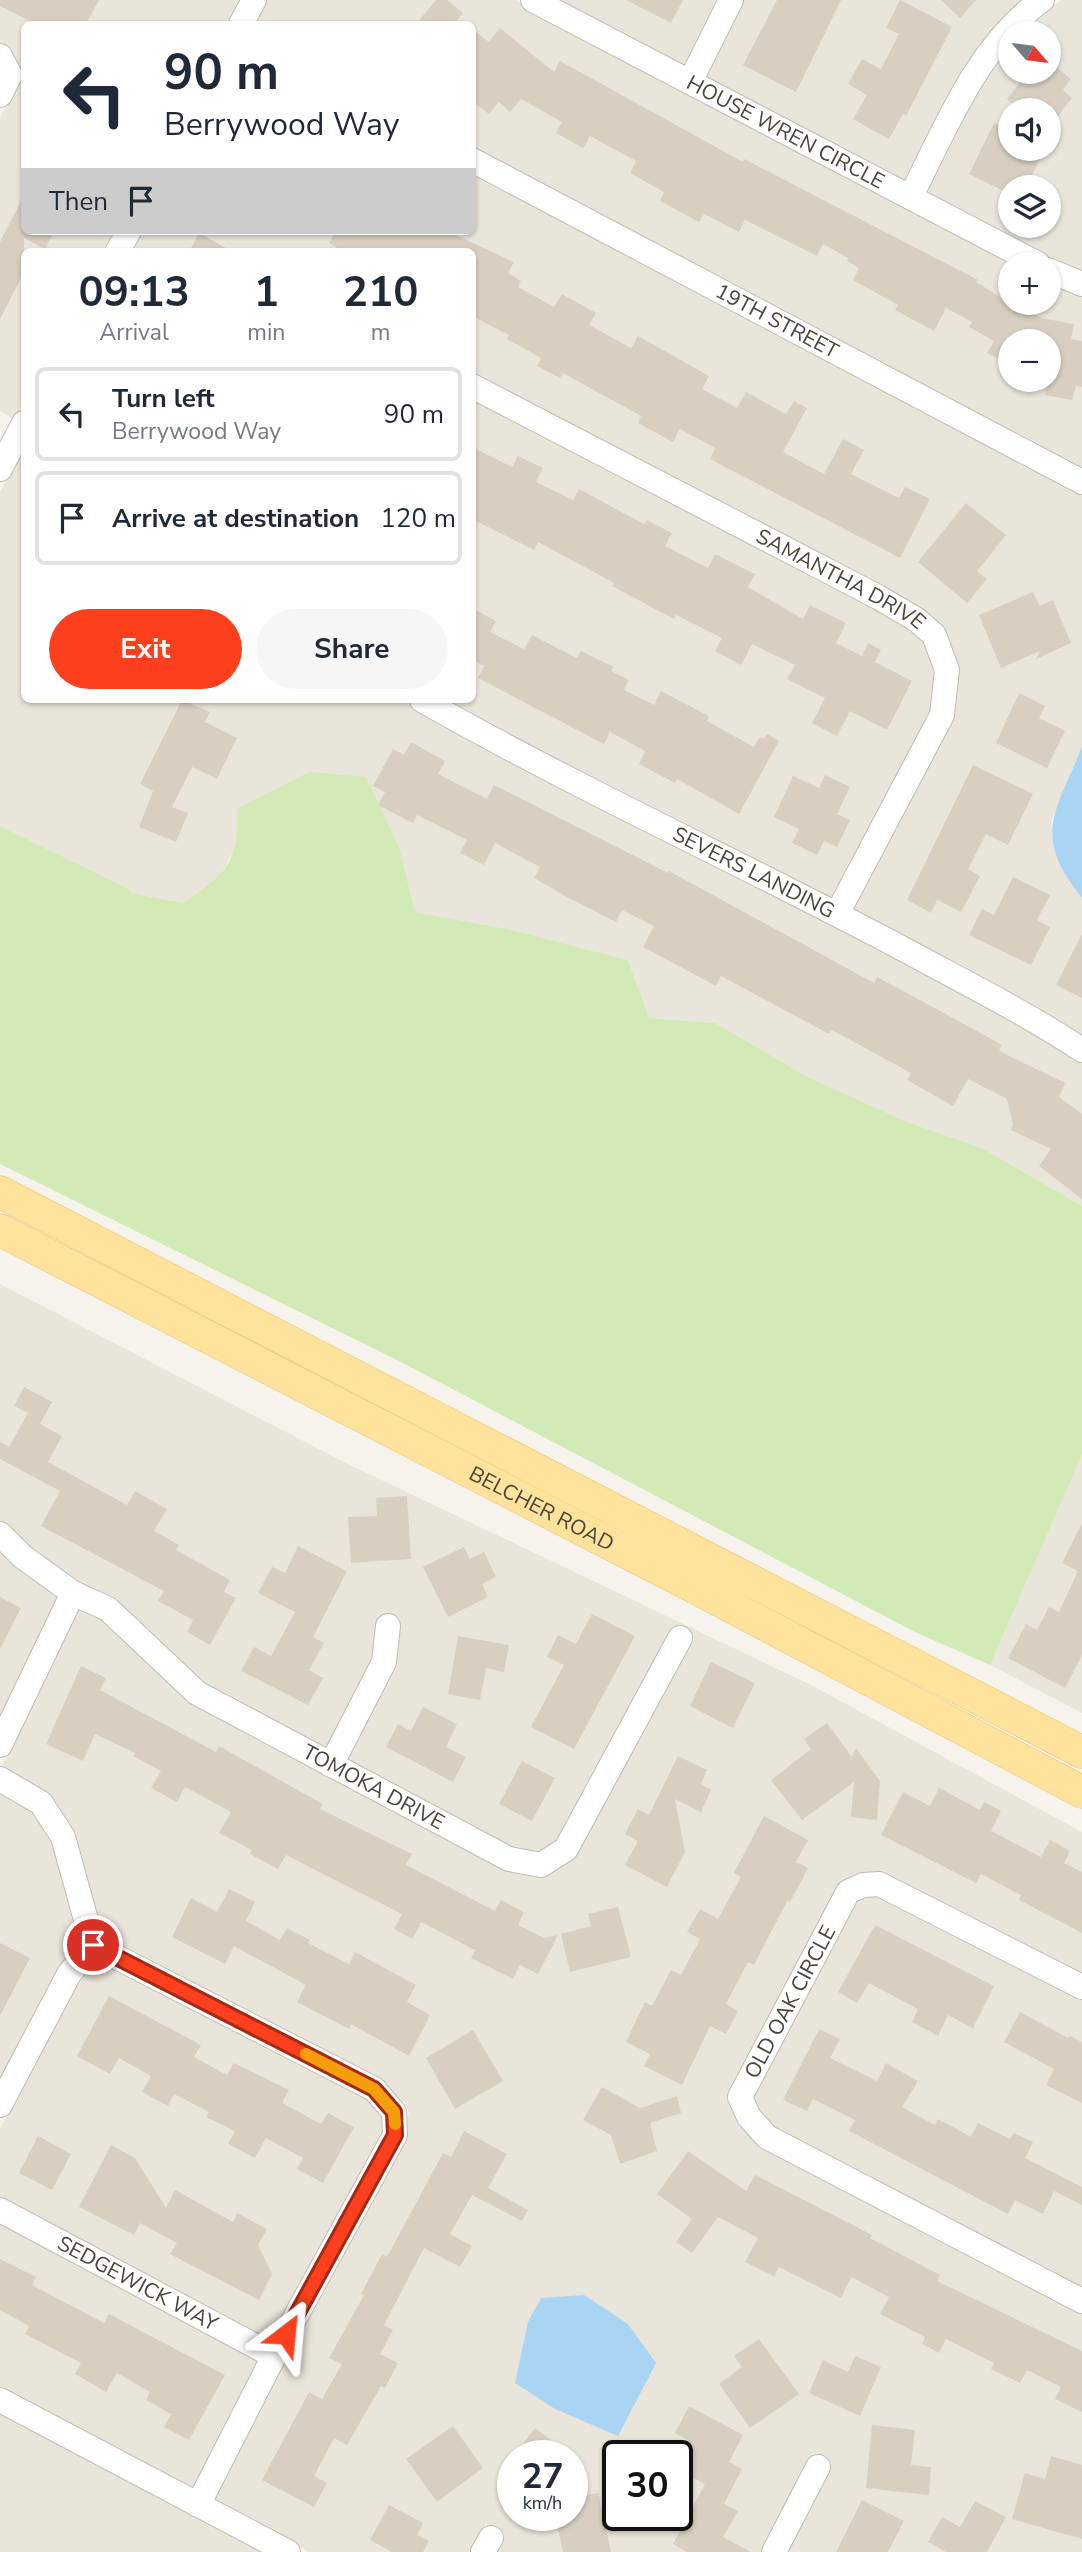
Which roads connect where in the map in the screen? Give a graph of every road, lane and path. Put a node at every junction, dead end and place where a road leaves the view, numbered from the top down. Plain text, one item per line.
1 (254, 0) edge
2 (533, 0) edge
3 (730, 0) edge
4 (1042, 0) edge
5 (243, 21) edge
6 (0, 56) edge
7 (690, 82) junction
8 (0, 95) edge
9 (476, 162) edge
10 (911, 196) junction
11 (1016, 252) edge
12 (1061, 275) edge
13 (1082, 284) edge
14 (476, 388) edge
15 (17, 428) edge
16 (0, 469) edge
17 (1082, 482) edge
18 (427, 703) edge
19 (837, 914) junction
20 (1082, 1050) edge
21 (0, 1192) edge
22 (0, 1230) edge
23 (0, 1534) edge
24 (73, 1593) junction
25 (388, 1626) dead end
26 (680, 1639) dead end
27 (0, 1745) edge
28 (1082, 1752) edge
29 (331, 1765) junction
30 (0, 1779) edge
31 (1082, 1792) edge
32 (93, 1945) junction
33 (1082, 1987) edge
34 (0, 2105) edge
35 (0, 2210) edge
36 (1082, 2301) edge
37 (274, 2356) junction
38 (0, 2400) edge
39 (818, 2467) dead end
40 (198, 2505) junction
41 (288, 2552) edge
42 (774, 2552) edge

1 - 5 street
2 - 7 street, HOUSE WREN CIRCLE
3 - 7 street
4 - 10 street
6 - 8 street
7 - 10 street, HOUSE WREN CIRCLE
9 - 17 street, 19TH STREET
10 - 11 street, HOUSE WREN CIRCLE
12 - 13 street
14 - 19 street, SAMANTHA DRIVE
15 - 16 street
18 - 19 street, SEVERS LANDING
19 - 20 street, SEVERS LANDING
21 - 28 main road, BELCHER ROAD
22 - 31 main road, BELCHER ROAD
23 - 24 street, TOMOKA DRIVE
24 - 27 street
24 - 29 street, TOMOKA DRIVE
25 - 29 street
26 - 29 street, TOMOKA DRIVE
30 - 32 street
32 - 34 street
32 - 37 street
33 - 36 street, OLD OAK CIRCLE
35 - 37 street, SEDGEWICK WAY
37 - 40 street
38 - 40 street
39 - 42 street
40 - 41 street

